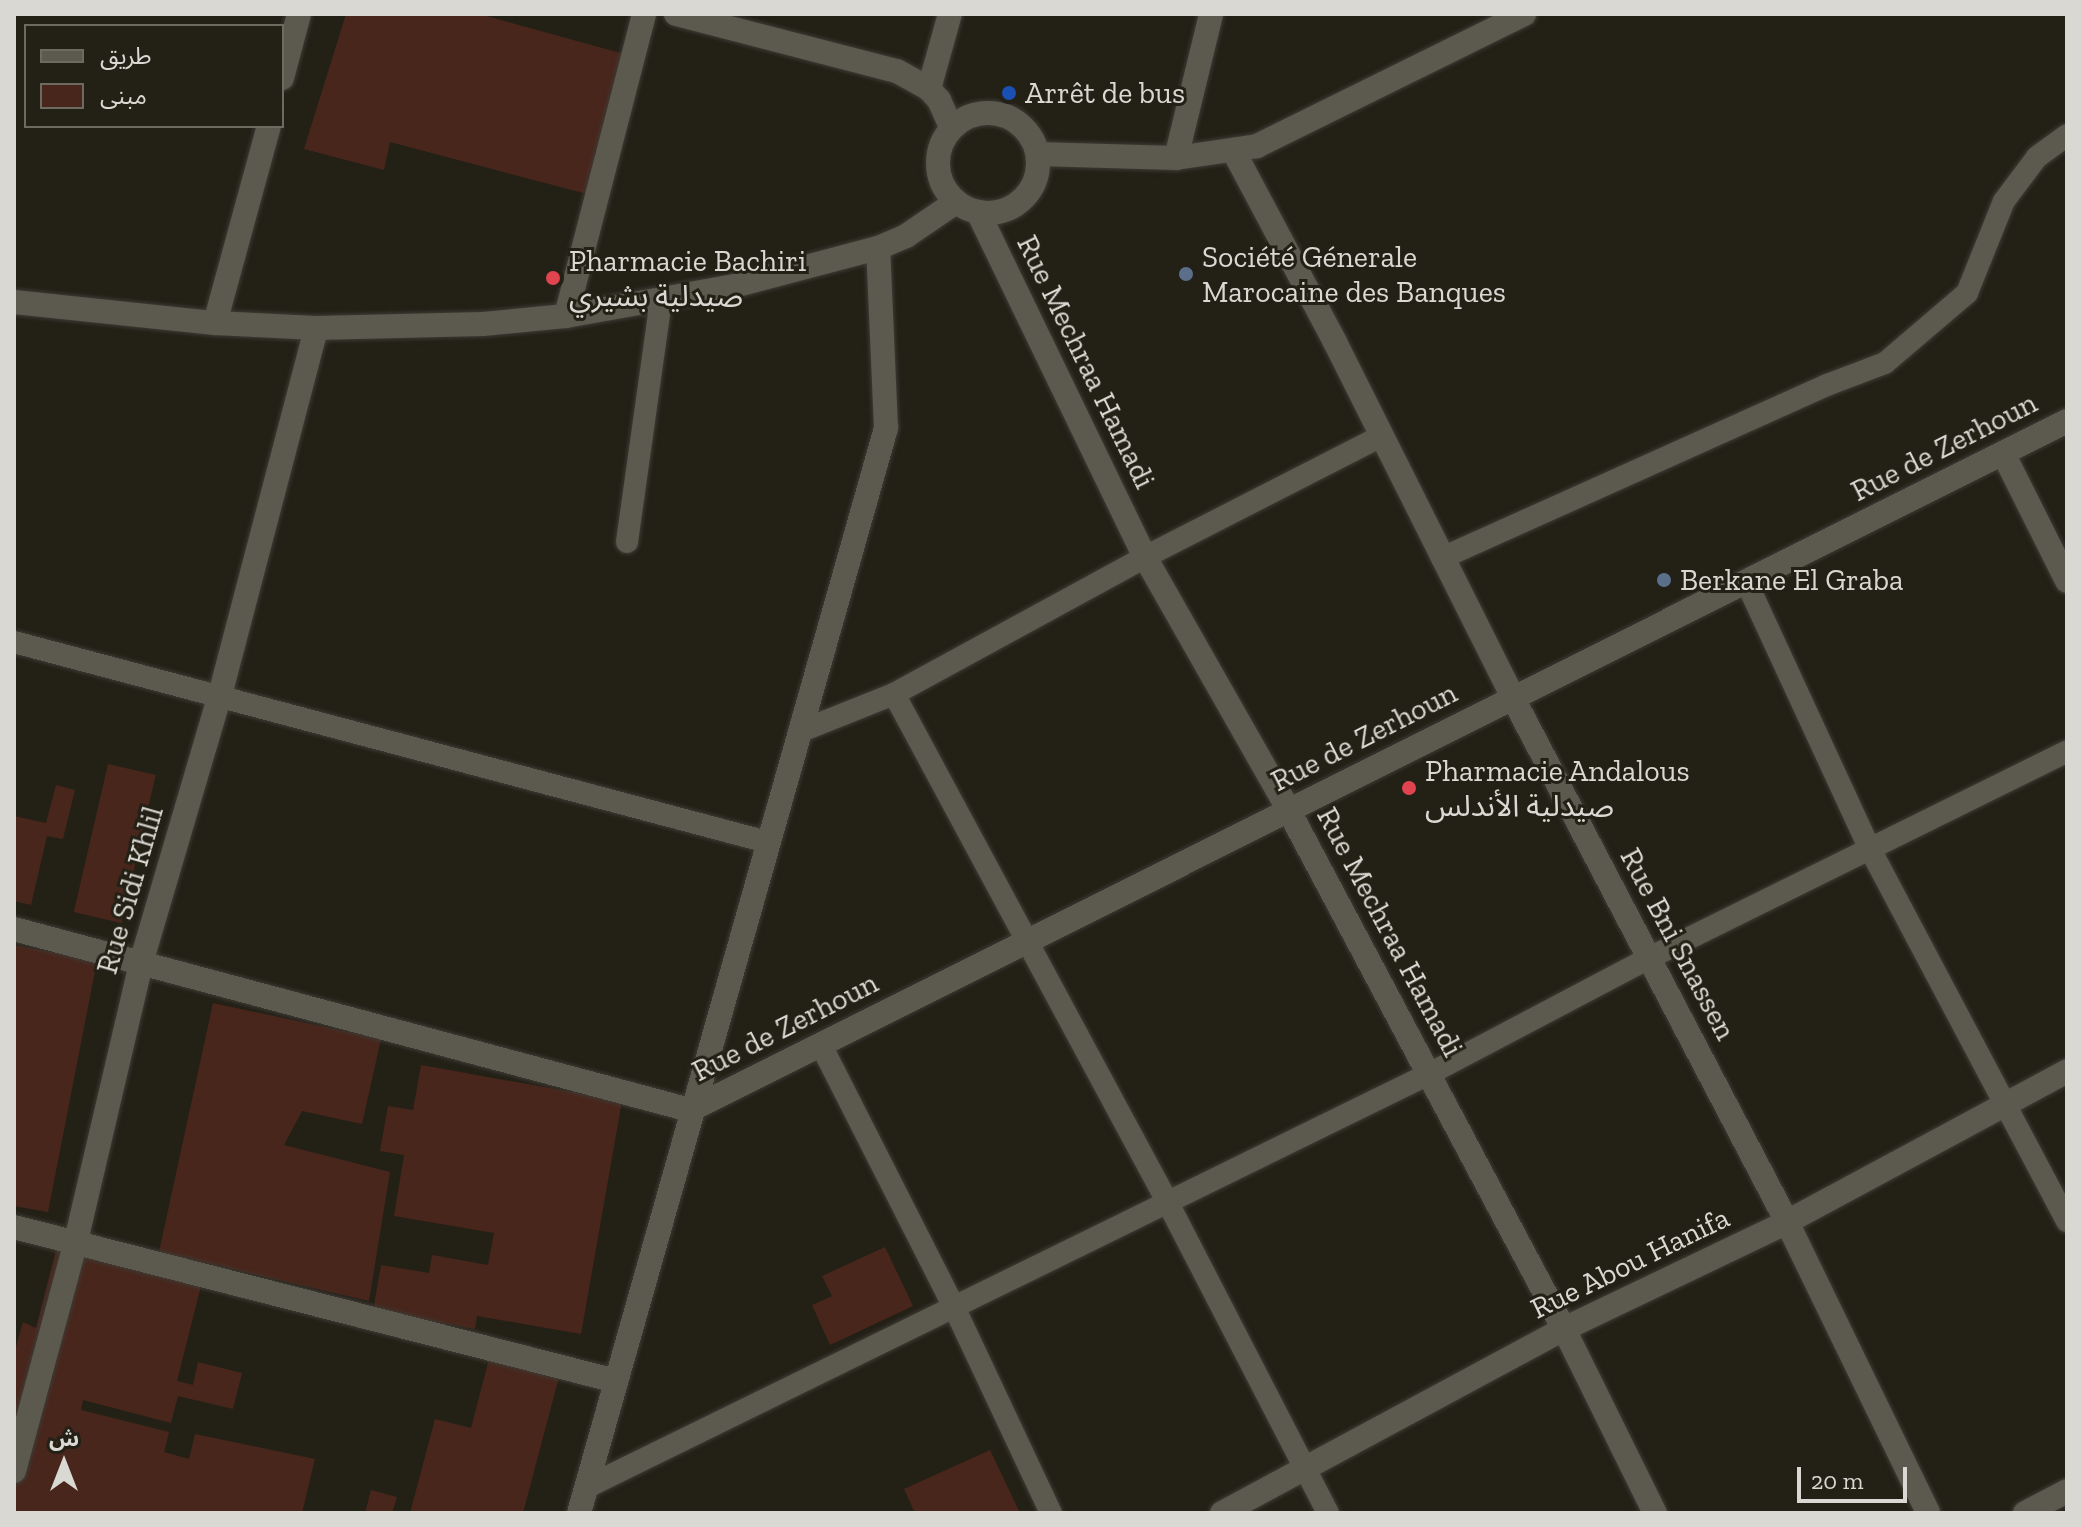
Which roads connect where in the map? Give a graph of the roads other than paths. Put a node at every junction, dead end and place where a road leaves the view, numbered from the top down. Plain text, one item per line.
1 (299, 14) edge
2 (644, 14) edge
3 (676, 14) edge
4 (950, 14) edge
5 (1211, 14) edge
6 (1524, 14) edge
7 (284, 70) edge
8 (929, 89) junction
9 (951, 127) junction
10 (268, 128) edge
11 (2067, 135) edge
12 (1234, 152) junction
13 (1038, 154) junction
14 (1176, 158) junction
15 (967, 207) junction
16 (878, 248) junction
17 (661, 300) junction
18 (14, 302) edge
19 (566, 316) junction
20 (215, 323) junction
21 (316, 328) junction
22 (2067, 421) edge
23 (1381, 436) junction
24 (2003, 453) junction
25 (627, 542) dead end
26 (1145, 557) junction
27 (1442, 558) junction
28 (1746, 581) junction
29 (2067, 581) edge
30 (14, 642) edge
31 (894, 694) junction
32 (220, 695) junction
33 (1513, 698) junction
34 (799, 732) junction
35 (2067, 751) edge
36 (1289, 811) junction
37 (767, 842) junction
38 (1870, 849) junction
39 (14, 929) edge
40 (1027, 941) junction
41 (1649, 958) junction
42 (141, 963) junction
43 (821, 1045) junction
44 (2067, 1071) edge
45 (1429, 1074) junction
46 (2007, 1103) junction
47 (690, 1110) junction
48 (1168, 1203) junction
49 (2067, 1221) edge
50 (1787, 1222) junction
51 (14, 1227) edge
52 (75, 1245) junction
53 (955, 1309) junction
54 (1564, 1329) junction
55 (616, 1381) junction
56 (1306, 1468) junction
57 (14, 1471) edge
58 (587, 1487) junction
59 (2067, 1491) edge
60 (579, 1513) edge
61 (1051, 1513) edge
62 (1222, 1513) edge
63 (1328, 1513) edge
64 (1655, 1513) edge
65 (1928, 1513) edge
66 (2025, 1513) edge

1 - 7 street
2 - 19 street
3 - 8 street
4 - 8 street
5 - 14 street
6 - 12 street
8 - 9 street
9 - 13 street
9 - 15 street
10 - 20 street
11 - 27 lane
12 - 14 street
12 - 23 street, Rue Bni Snassen
13 - 14 street
13 - 15 street
15 - 16 street
15 - 26 street, Rue Mechraa Hamadi
16 - 17 street
16 - 34 street
17 - 19 street
17 - 25 lane
18 - 20 street
19 - 21 street
20 - 21 street
21 - 32 street, Rue Sidi Khlil
22 - 24 street, Rue de Zerhoun
23 - 26 lane
23 - 27 street, Rue Bni Snassen
24 - 28 street, Rue de Zerhoun
24 - 29 street
26 - 31 lane
26 - 36 street, Rue Mechraa Hamadi
27 - 33 street, Rue Bni Snassen
28 - 33 street, Rue de Zerhoun
28 - 38 lane
30 - 32 lane
31 - 34 lane
31 - 40 lane
32 - 37 lane
32 - 42 street, Rue Sidi Khlil
33 - 36 street, Rue de Zerhoun
33 - 41 street, Rue Bni Snassen
34 - 37 street
35 - 38 lane
36 - 40 street, Rue de Zerhoun
36 - 45 street, Rue Mechraa Hamadi
37 - 47 street
38 - 41 lane
38 - 46 lane
39 - 42 street
40 - 43 street, Rue de Zerhoun
40 - 48 lane
41 - 45 lane
41 - 50 street, Rue Bni Snassen
42 - 47 street
42 - 52 street, Rue Sidi Khlil
43 - 47 street, Rue de Zerhoun
43 - 53 lane
44 - 46 street, Rue Abou Hanifa
45 - 48 lane
45 - 54 street, Rue Mechraa Hamadi
46 - 49 lane
46 - 50 street, Rue Abou Hanifa
47 - 55 street
48 - 53 lane
48 - 56 lane
50 - 54 street, Rue Abou Hanifa
50 - 65 street, Rue Bni Snassen
51 - 52 street
52 - 55 street
52 - 57 street, Rue Sidi Khlil
53 - 58 lane
53 - 61 lane
54 - 56 street, Rue Abou Hanifa
54 - 64 street, Rue Mechraa Hamadi
55 - 58 street
56 - 62 street, Rue Abou Hanifa
56 - 63 lane
58 - 60 street
59 - 66 street

